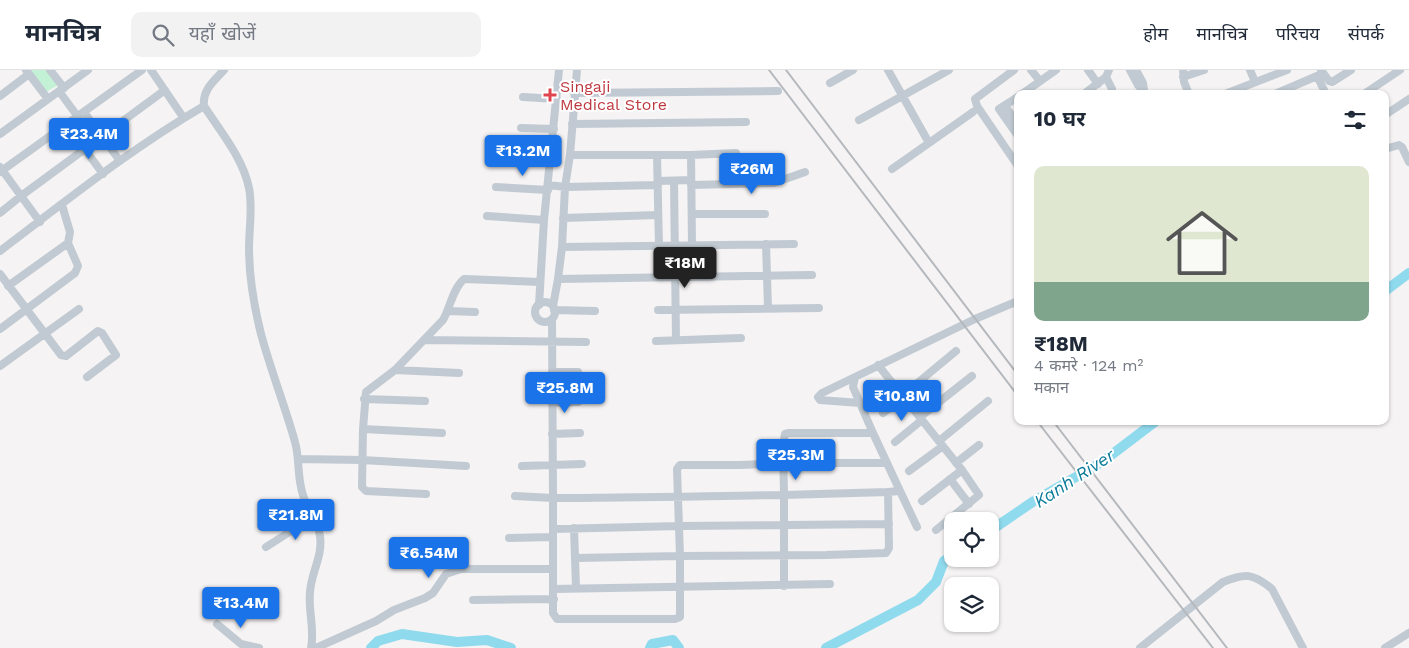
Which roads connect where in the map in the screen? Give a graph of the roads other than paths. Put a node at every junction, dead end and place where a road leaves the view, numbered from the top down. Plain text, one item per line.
1 (50, 70) edge
2 (88, 70) edge
3 (142, 70) edge
4 (151, 70) edge
5 (224, 70) edge
6 (559, 70) edge
7 (577, 70) edge
8 (853, 70) edge
9 (888, 70) edge
10 (949, 70) edge
11 (1014, 70) edge
12 (1031, 70) edge
13 (1056, 70) edge
14 (1088, 70) edge
15 (1130, 70) edge
16 (1136, 70) edge
17 (1204, 70) edge
18 (1250, 70) edge
19 (1287, 70) edge
20 (1321, 70) edge
21 (1351, 70) edge
22 (1400, 70) edge
23 (28, 72) edge
24 (1108, 74) edge
25 (1183, 74) edge
26 (1040, 81) junction
27 (1255, 82) junction
28 (830, 83) dead end
29 (61, 89) junction
30 (1092, 89) edge
31 (165, 90) junction
32 (1028, 90) edge
33 (1112, 90) edge
34 (1143, 90) edge
35 (1145, 90) edge
36 (1188, 90) edge
37 (1234, 90) edge
38 (1284, 90) edge
39 (1324, 90) edge
40 (1370, 90) edge
41 (778, 91) dead end
42 (574, 93) junction
43 (0, 96) edge
44 (902, 96) junction
45 (523, 97) dead end
46 (48, 99) junction
47 (557, 99) junction
48 (1409, 99) edge
49 (1014, 100) edge
50 (204, 106) junction
51 (1002, 108) junction
52 (973, 112) dead end
53 (1389, 112) edge
54 (81, 115) junction
55 (183, 118) junction
56 (986, 118) junction
57 (859, 120) dead end
58 (1014, 120) edge
59 (746, 122) dead end
60 (572, 124) junction
61 (67, 125) junction
62 (520, 128) dead end
63 (554, 129) junction
64 (1014, 129) edge
65 (0, 134) edge
66 (101, 136) junction
67 (929, 143) junction
68 (1389, 148) edge
69 (84, 149) junction
70 (1406, 150) edge
71 (736, 152) dead end
72 (570, 155) junction
73 (658, 155) junction
74 (691, 155) junction
75 (508, 158) dead end
76 (551, 160) junction
77 (1014, 160) edge
78 (120, 161) junction
79 (1409, 162) edge
80 (892, 169) dead end
81 (1, 170) edge
82 (805, 172) dead end
83 (103, 174) junction
84 (674, 181) junction
85 (691, 182) junction
86 (658, 183) junction
87 (496, 187) dead end
88 (565, 187) junction
89 (548, 188) junction
90 (21, 196) junction
91 (62, 206) junction
92 (0, 213) edge
93 (692, 214) junction
94 (765, 214) dead end
95 (658, 215) junction
96 (487, 216) dead end
97 (563, 218) junction
98 (544, 220) junction
99 (40, 222) junction
100 (68, 243) junction
101 (766, 244) junction
102 (794, 244) dead end
103 (692, 245) junction
104 (1, 247) edge
105 (562, 247) junction
106 (659, 247) junction
107 (675, 247) junction
108 (0, 274) edge
109 (812, 275) dead end
110 (766, 276) junction
111 (675, 278) junction
112 (558, 279) junction
113 (540, 282) junction
114 (8, 286) junction
115 (1014, 303) edge
116 (538, 305) junction
117 (554, 308) junction
118 (768, 308) junction
119 (819, 308) dead end
120 (79, 309) dead end
121 (27, 310) junction
122 (658, 310) dead end
123 (676, 310) junction
124 (448, 311) junction
125 (595, 311) dead end
126 (475, 312) dead end
127 (552, 319) junction
128 (0, 330) edge
129 (44, 333) junction
130 (741, 338) dead end
131 (425, 340) junction
132 (676, 340) junction
133 (552, 341) junction
134 (586, 342) dead end
135 (656, 342) dead end
136 (956, 351) dead end
137 (878, 365) junction
138 (0, 366) edge
139 (395, 370) junction
140 (552, 372) junction
141 (578, 372) dead end
142 (459, 373) dead end
143 (972, 376) dead end
144 (86, 377) dead end
145 (855, 377) junction
146 (904, 396) junction
147 (364, 398) junction
148 (425, 401) dead end
149 (988, 401) dead end
150 (552, 402) junction
151 (578, 402) dead end
152 (860, 403) junction
153 (883, 413) dead end
154 (921, 418) junction
155 (363, 429) junction
156 (442, 432) dead end
157 (580, 433) dead end
158 (873, 433) junction
159 (552, 434) junction
160 (895, 442) dead end
161 (941, 443) junction
162 (979, 445) dead end
163 (299, 459) junction
164 (362, 460) junction
165 (784, 462) junction
166 (887, 463) junction
167 (956, 463) junction
168 (553, 464) junction
169 (582, 464) dead end
170 (466, 466) dead end
171 (522, 466) dead end
172 (962, 470) junction
173 (909, 471) dead end
174 (950, 479) junction
175 (900, 491) junction
176 (888, 492) junction
177 (426, 494) dead end
178 (784, 495) junction
179 (515, 496) dead end
180 (679, 496) junction
181 (553, 498) junction
182 (922, 501) dead end
183 (969, 504) junction
184 (313, 516) junction
185 (889, 524) junction
186 (784, 525) junction
187 (680, 526) junction
188 (917, 527) dead end
189 (574, 528) junction
190 (553, 529) junction
191 (936, 530) dead end
192 (553, 537) junction
193 (509, 538) dead end
194 (266, 547) dead end
195 (784, 554) junction
196 (680, 556) junction
197 (576, 558) junction
198 (554, 569) junction
199 (830, 584) dead end
200 (784, 586) junction
201 (681, 587) junction
202 (554, 588) junction
203 (576, 588) junction
204 (554, 599) junction
205 (473, 600) dead end
206 (217, 624) dead end
207 (1409, 633) edge
208 (259, 648) edge
209 (311, 648) edge
210 (316, 648) edge
211 (1140, 648) edge
212 (1303, 648) edge
213 (1385, 648) edge

1 - 29 street
2 - 29 street
3 - 54 street
4 - 31 street
5 - 50 street
6 - 47 street
7 - 42 street
8 - 28 street
9 - 44 street
10 - 44 street
11 - 56 street
12 - 26 street
13 - 26 street
14 - 30 street
15 - 34 street
16 - 35 street
17 - 25 street
18 - 27 street
19 - 27 street
20 - 21 street
22 - 40 street
23 - 43 street
23 - 46 street
24 - 30 street
24 - 33 street
25 - 36 street
26 - 32 street
27 - 37 street
29 - 46 street
29 - 54 street
31 - 55 street
31 - 66 street
38 - 39 street
41 - 42 street
42 - 60 street
44 - 57 street
44 - 67 street
45 - 47 street
46 - 65 street
47 - 63 street
48 - 53 street
49 - 51 street
50 - 55 street
50 - 163 street
51 - 56 street
51 - 58 street
51 - 64 street
52 - 67 street
54 - 61 street
54 - 66 street
55 - 78 street
56 - 77 street
59 - 60 street
60 - 72 street
61 - 69 street
61 - 81 street
62 - 63 street
63 - 76 street
66 - 69 street
66 - 78 street
67 - 80 street
68 - 70 street
69 - 83 street
69 - 90 street
70 - 79 street
71 - 74 street
72 - 73 street
72 - 88 street
73 - 74 street
73 - 86 street
74 - 85 street
75 - 76 street
76 - 89 street
78 - 83 street
81 - 90 street
82 - 85 street
83 - 91 street
84 - 85 street
84 - 86 street
84 - 107 street
85 - 93 street
86 - 88 street
86 - 95 street
87 - 89 street
88 - 89 street
88 - 97 street
89 - 98 street
90 - 92 street
90 - 99 street
91 - 99 street
91 - 100 street
93 - 94 street
93 - 103 street
95 - 97 street
95 - 106 street
96 - 98 street
97 - 105 street
98 - 113 street
99 - 104 street
100 - 114 street
100 - 121 street
101 - 102 street
101 - 103 street
101 - 110 street
103 - 107 street
105 - 106 street
105 - 112 street
106 - 107 street
107 - 111 street
108 - 114 street
109 - 110 street
110 - 111 street
110 - 118 street
111 - 112 street
111 - 123 street
112 - 117 street
113 - 116 street
113 - 124 street
114 - 121 street
115 - 137 street
116 - 117 street
116 - 127 street
117 - 125 street
117 - 127 street
118 - 119 street
118 - 123 street
120 - 129 street
121 - 128 street
121 - 129 street
122 - 123 street
123 - 132 street
124 - 126 street
124 - 131 street
127 - 133 street
129 - 138 street
129 - 144 street
130 - 132 street
131 - 133 street
131 - 139 street
132 - 135 street
133 - 134 street
133 - 140 street
136 - 146 street
137 - 145 street
137 - 146 street
139 - 142 street
139 - 147 street
140 - 141 street
140 - 150 street
143 - 154 street
145 - 152 street
145 - 152 street
146 - 153 street
146 - 154 street
147 - 148 street
147 - 155 street
149 - 161 street
150 - 151 street
150 - 159 street
152 - 158 street
154 - 160 street
154 - 161 street
155 - 156 street
155 - 164 street
157 - 159 street
158 - 165 street
158 - 166 street
159 - 168 street
161 - 167 street
161 - 173 street
162 - 167 street
163 - 164 street
163 - 184 street
164 - 170 street
164 - 177 street
165 - 166 street
165 - 178 street
165 - 180 street
166 - 175 street
167 - 172 street
168 - 169 street
168 - 171 street
168 - 181 street
172 - 174 street
172 - 183 street
174 - 182 street
174 - 183 street
175 - 176 street
175 - 188 street
176 - 178 street
176 - 185 street
178 - 180 street
178 - 186 street
179 - 181 street
180 - 181 street
180 - 187 street
181 - 190 street
183 - 191 street
184 - 194 street
184 - 209 street
185 - 186 street
185 - 195 street
186 - 187 street
186 - 195 street
187 - 189 street
187 - 196 street
189 - 190 street
189 - 197 street
190 - 192 street
192 - 193 street
192 - 198 street
195 - 196 street
195 - 200 street
196 - 197 street
196 - 201 street
197 - 203 street
198 - 202 street
198 - 210 street
199 - 200 street
200 - 201 street
201 - 203 street
201 - 204 street
202 - 203 street
202 - 204 street
204 - 205 street
206 - 208 street
207 - 213 street
211 - 212 street

